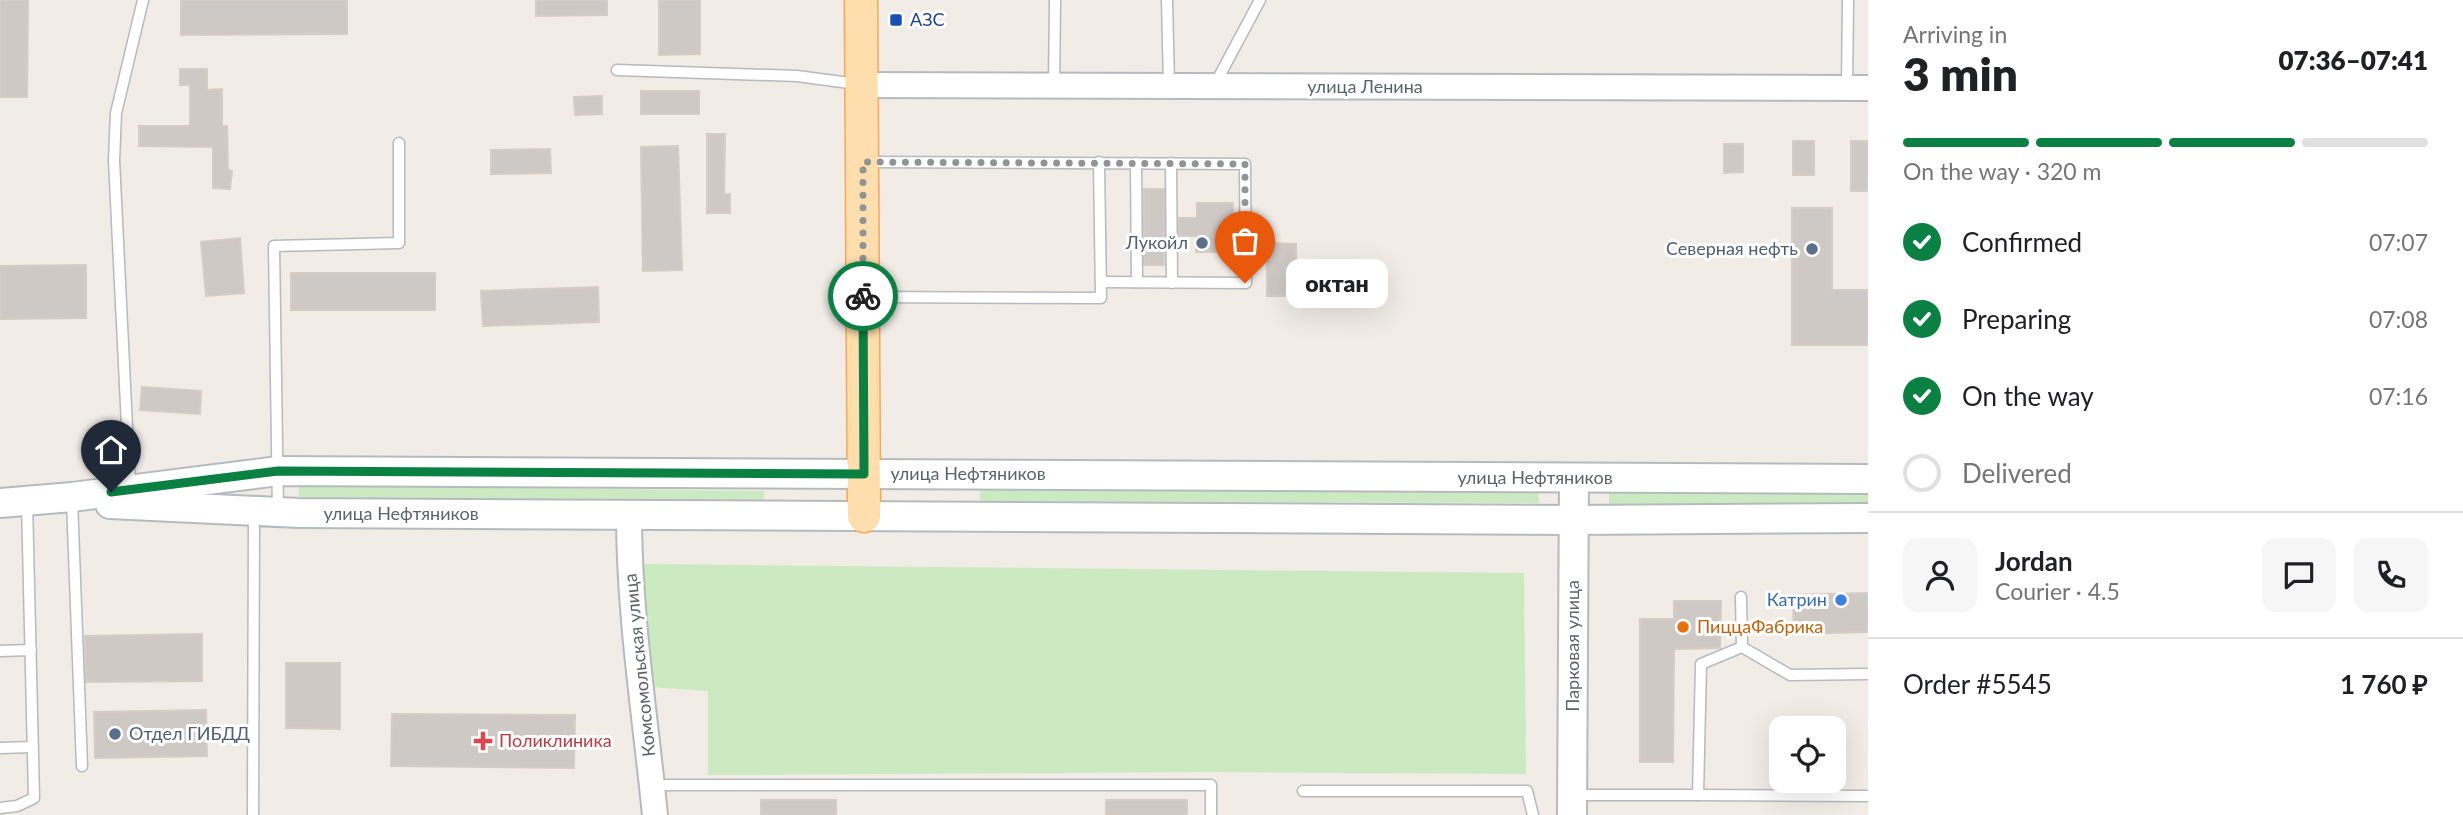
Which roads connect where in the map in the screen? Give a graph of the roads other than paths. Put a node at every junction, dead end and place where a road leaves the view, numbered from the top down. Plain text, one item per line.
1 (861, 0) edge
2 (1055, 0) edge
3 (1167, 0) edge
4 (1261, 0) edge
5 (1848, 0) edge
6 (141, 1) edge
7 (617, 70) dead end
8 (862, 85) junction
9 (1054, 85) junction
10 (1169, 86) junction
11 (1214, 86) junction
12 (1857, 88) edge
13 (399, 143) dead end
14 (863, 162) junction
15 (1099, 163) junction
16 (1136, 163) junction
17 (1171, 163) junction
18 (1101, 282) junction
19 (1137, 282) junction
20 (1172, 283) junction
21 (863, 297) junction
22 (278, 471) junction
23 (864, 474) junction
24 (1574, 478) junction
25 (1868, 479) edge
26 (130, 497) junction
27 (72, 500) junction
28 (14, 502) edge
29 (266, 512) junction
30 (629, 515) junction
31 (864, 516) junction
32 (1868, 519) edge
33 (1574, 520) junction
34 (1741, 597) dead end
35 (1742, 647) junction
36 (31, 650) junction
37 (0, 651) edge
38 (1868, 674) edge
39 (33, 747) junction
40 (0, 748) edge
41 (82, 766) dead end
42 (652, 785) junction
43 (1303, 792) dead end
44 (1699, 795) junction
45 (1868, 796) edge
46 (1572, 805) edge
47 (0, 808) edge
48 (253, 815) edge
49 (655, 815) edge
50 (1211, 815) edge
51 (1533, 815) edge

1 - 8 main road
2 - 9 lane
3 - 10 lane
4 - 11 lane
5 - 12 lane
6 - 26 lane
7 - 8 lane
8 - 9 street, улица Ленина
8 - 14 main road
9 - 10 street, улица Ленина
10 - 11 street, улица Ленина
11 - 12 street, улица Ленина
13 - 22 lane
14 - 15 lane
14 - 21 main road
15 - 16 lane
15 - 18 lane
16 - 17 lane
16 - 19 lane
17 - 20 lane
17 - 20 lane
18 - 19 lane
18 - 21 lane
19 - 20 lane
21 - 23 main road
22 - 23 main road, улица Нефтяников
22 - 26 main road, улица Нефтяников
22 - 29 lane
23 - 24 main road, улица Нефтяников
23 - 31 main road
24 - 25 main road, улица Нефтяников
24 - 33 main road, Парковая улица
26 - 27 main road, улица Нефтяников
26 - 29 main road, улица Нефтяников
27 - 28 main road, улица Нефтяников
27 - 41 lane
28 - 36 lane
29 - 30 main road, улица Нефтяников
29 - 48 lane
30 - 31 main road, улица Нефтяников
30 - 42 street, Комсомольская улица
31 - 33 main road, улица Нефтяников
32 - 33 main road, улица Нефтяников
33 - 46 main road, Парковая улица
34 - 35 lane
35 - 38 lane
35 - 44 lane
36 - 37 lane
36 - 39 lane
39 - 40 lane
39 - 47 lane
42 - 49 street, Комсомольская улица
42 - 50 lane
43 - 51 lane
44 - 45 lane
44 - 46 lane

